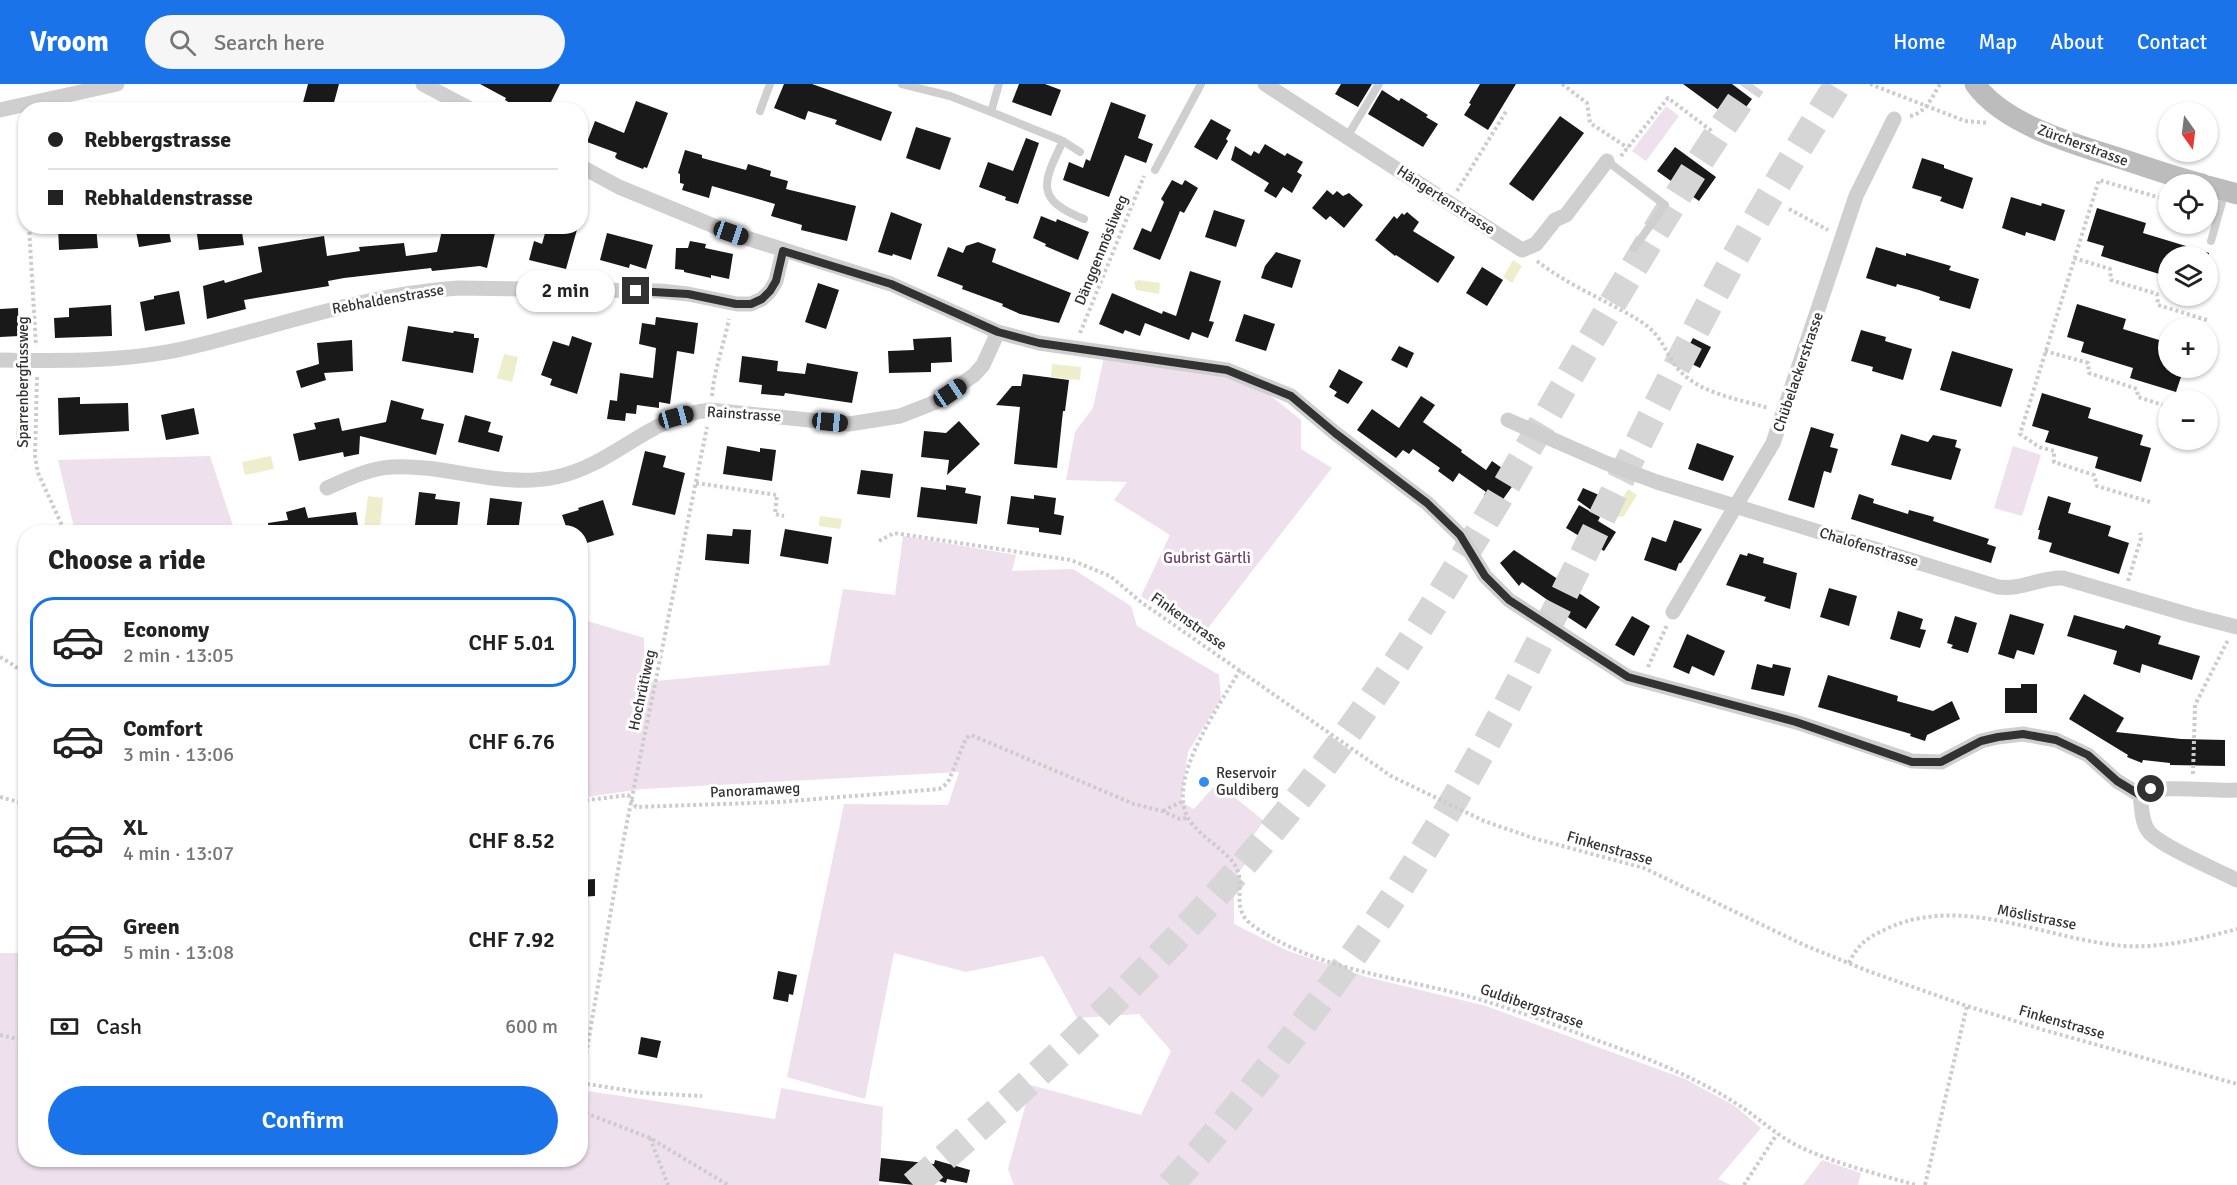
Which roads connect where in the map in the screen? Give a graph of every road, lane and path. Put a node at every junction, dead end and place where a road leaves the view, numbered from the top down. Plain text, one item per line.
1 (117, 84) edge
2 (423, 84) edge
3 (770, 84) edge
4 (902, 84) edge
5 (999, 84) edge
6 (1201, 84) edge
7 (1265, 84) edge
8 (1379, 84) edge
9 (1562, 84) edge
10 (1870, 84) edge
11 (1941, 84) edge
12 (1976, 84) edge
13 (55, 102) edge
14 (457, 102) edge
15 (1927, 105) junction
16 (18, 107) edge
17 (0, 110) edge
18 (1507, 110) dead end
19 (760, 111) dead end
20 (991, 112) junction
21 (1894, 119) joint
22 (1970, 122) dead end
23 (1713, 132) dead end
24 (1347, 137) junction
25 (1062, 141) junction
26 (1628, 148) junction
27 (1080, 152) dead end
28 (1610, 164) junction
29 (588, 170) edge
30 (1155, 170) joint
31 (2170, 174) edge
32 (2224, 190) edge
33 (2158, 197) edge
34 (1450, 202) junction
35 (1789, 209) dead end
36 (1084, 219) dead end
37 (29, 234) edge
38 (1843, 238) junction
39 (2211, 241) dead end
40 (1634, 248) dead end
41 (1522, 250) junction
42 (783, 251) junction
43 (2074, 258) junction
44 (733, 303) junction
45 (2200, 318) edge
46 (998, 332) junction
47 (1074, 347) junction
48 (2045, 351) junction
49 (0, 360) edge
50 (37, 361) junction
51 (2158, 403) edge
52 (710, 410) junction
53 (1784, 412) junction
54 (1508, 420) dead end
55 (696, 483) junction
56 (327, 488) dead end
57 (2150, 502) dead end
58 (1737, 506) junction
59 (784, 516) dead end
60 (61, 525) edge
61 (2140, 533) dead end
62 (879, 541) dead end
63 (2123, 596) junction
64 (1673, 612) dead end
65 (2236, 626) edge
66 (1665, 629) dead end
67 (0, 657) edge
68 (1651, 662) dead end
69 (18, 669) edge
70 (1240, 670) junction
71 (2193, 790) junction
72 (2237, 790) edge
73 (2140, 795) junction
74 (0, 797) edge
75 (588, 800) edge
76 (18, 802) edge
77 (631, 802) junction
78 (1181, 802) junction
79 (1162, 811) junction
80 (1188, 818) junction
81 (2237, 880) edge
82 (2237, 929) edge
83 (1849, 963) junction
84 (1967, 1006) junction
85 (0, 1035) edge
86 (18, 1039) edge
87 (588, 1044) edge
88 (588, 1084) edge
89 (2237, 1084) edge
90 (702, 1096) dead end
91 (588, 1114) edge
92 (1778, 1134) junction
93 (650, 1138) junction
94 (668, 1185) edge
95 (728, 1185) edge
96 (1744, 1185) edge
97 (1916, 1185) edge
98 (1924, 1185) edge

1 - 13 street
2 - 14 street
3 - 19 lane
4 - 20 lane
5 - 20 lane
6 - 30 lane
7 - 24 street, Hängertenstrasse
8 - 24 lane
9 - 26 path
10 - 15 path
11 - 15 path
12 - 31 street, Zürcherstrasse
15 - 21 path
15 - 22 path
16 - 17 street
18 - 34 path
20 - 25 lane
21 - 38 street, Chübelackerstrasse
23 - 26 path
24 - 34 street, Hängertenstrasse
25 - 27 lane
25 - 36 lane
26 - 28 path
28 - 40 lane
28 - 41 street
29 - 42 street
30 - 47 path, Dänggenmösliweg
32 - 39 lane
33 - 43 path
34 - 41 street, Hängertenstrasse
35 - 38 path
37 - 50 path, Sparrenbergfussweg
38 - 53 street, Chübelackerstrasse
41 - 53 path
42 - 44 street, Rebhaldenstrasse
42 - 46 street
43 - 45 path
43 - 48 path
44 - 50 street, Rebhaldenstrasse
44 - 52 path, Hochrütiweg
46 - 47 street
46 - 52 street, Rainstrasse
47 - 73 street
48 - 51 path
48 - 57 path
49 - 50 street, Rebhaldenstrasse
50 - 60 path, Sparrenbergfussweg
52 - 55 path, Hochrütiweg
52 - 56 street, Rainstrasse
53 - 58 street, Chübelackerstrasse
54 - 58 street, Chalofenstrasse
55 - 59 path
55 - 77 path, Hochrütiweg
58 - 63 street, Chalofenstrasse
58 - 64 street, Chübelackerstrasse
61 - 63 path
62 - 70 path, Finkenstrasse
63 - 65 street, Chalofenstrasse
65 - 71 path
66 - 68 path
67 - 69 path
70 - 78 path
70 - 83 path, Finkenstrasse
71 - 72 street
71 - 73 street
73 - 81 street
74 - 76 path
75 - 77 path, Panoramaweg
77 - 79 path, Panoramaweg
77 - 87 path, Hochrütiweg
78 - 79 path
78 - 80 path, Guldibergstrasse
79 - 80 path
80 - 92 path, Guldibergstrasse
82 - 83 path, Möslistrasse
83 - 84 path, Finkenstrasse
84 - 89 path, Finkenstrasse
84 - 98 path
85 - 86 path
88 - 90 path
91 - 93 path
92 - 96 path
92 - 97 path, Guldibergstrasse
93 - 94 path
93 - 95 path

